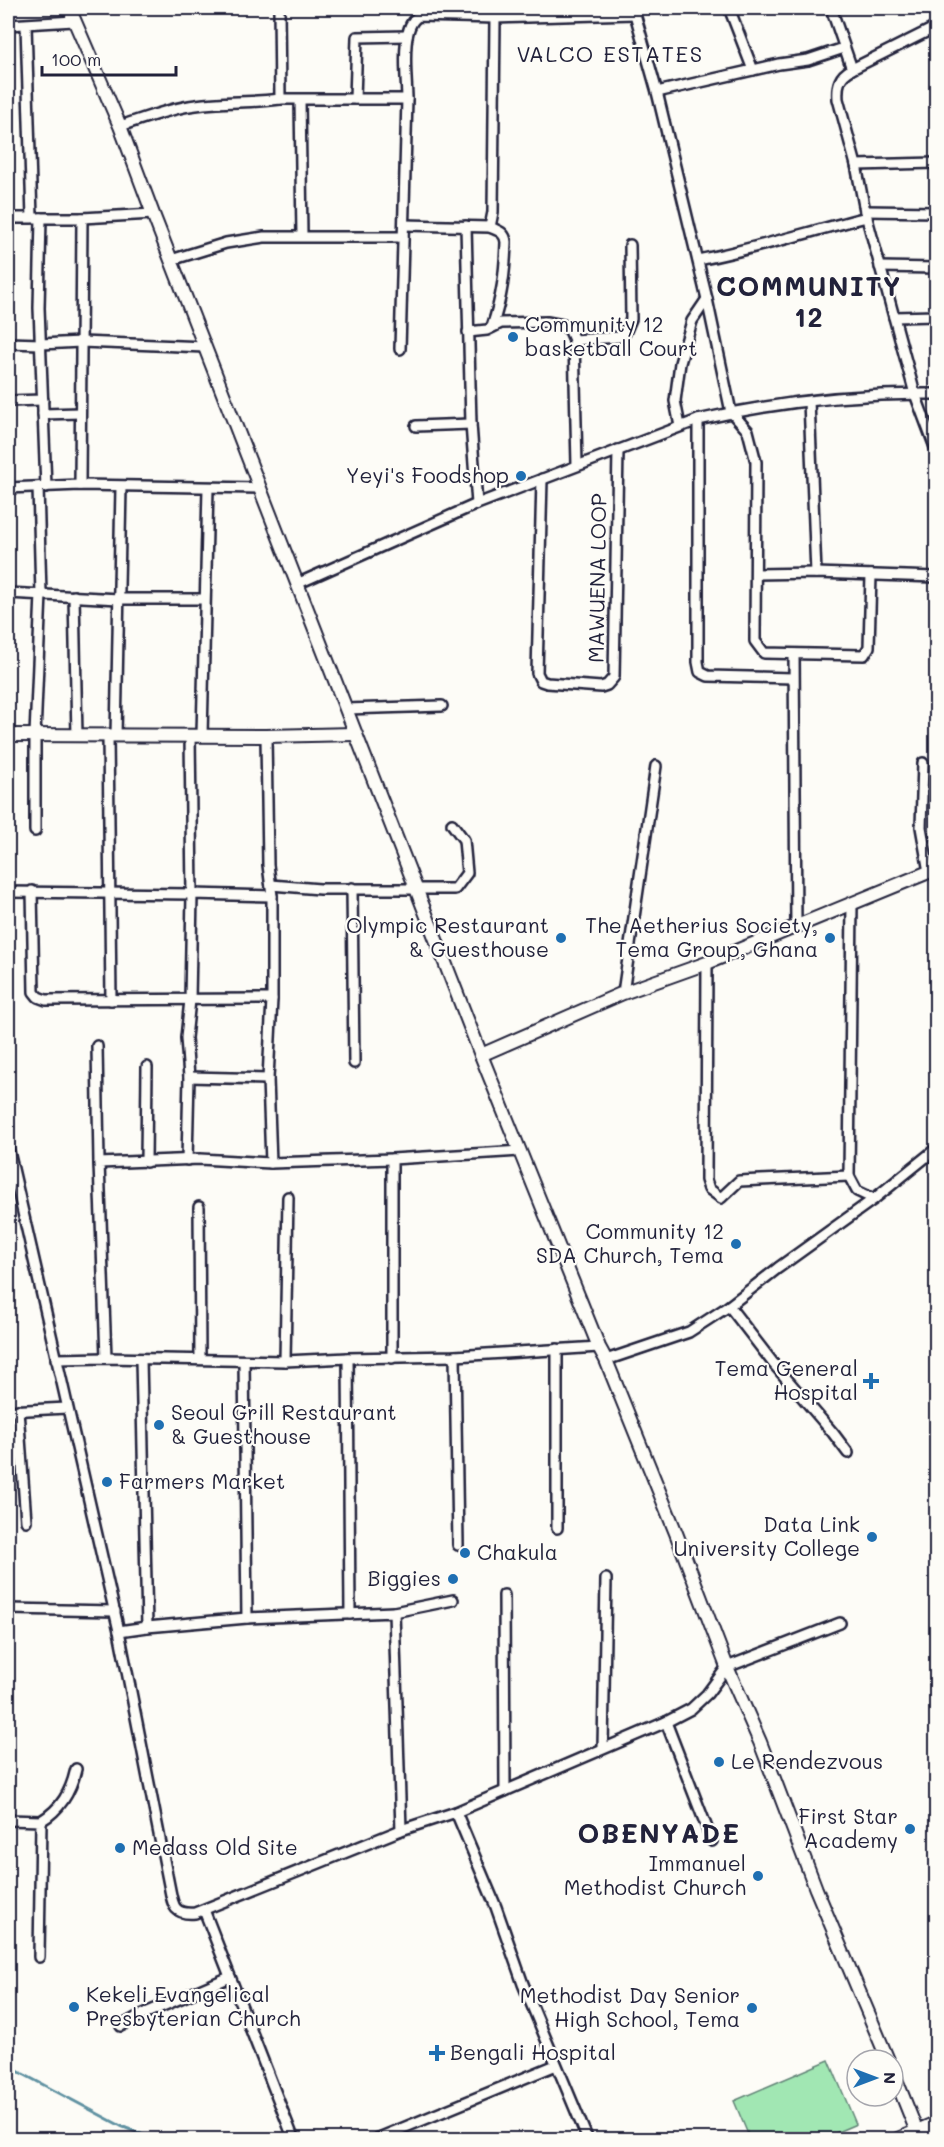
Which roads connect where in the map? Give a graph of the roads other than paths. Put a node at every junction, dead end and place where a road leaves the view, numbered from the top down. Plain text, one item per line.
1 (69, 8) edge
2 (279, 8) edge
3 (729, 8) edge
4 (831, 8) edge
5 (634, 11) edge
6 (454, 12) edge
7 (538, 12) edge
8 (495, 18) junction
9 (74, 21) junction
10 (8, 25) edge
11 (26, 25) junction
12 (936, 27) edge
13 (407, 36) junction
14 (844, 48) junction
15 (852, 69) junction
16 (753, 70) junction
17 (657, 92) junction
18 (280, 99) junction
19 (355, 99) junction
20 (407, 99) junction
21 (300, 100) junction
22 (120, 126) junction
23 (936, 163) edge
24 (856, 165) junction
25 (936, 212) edge
26 (153, 214) junction
27 (866, 214) junction
28 (8, 218) edge
29 (37, 218) junction
30 (82, 218) junction
31 (404, 225) junction
32 (466, 226) junction
33 (490, 227) junction
34 (302, 236) junction
35 (403, 237) junction
36 (630, 245) dead end
37 (171, 260) junction
38 (698, 260) junction
39 (880, 267) junction
40 (936, 268) edge
41 (707, 299) junction
42 (936, 316) edge
43 (894, 317) junction
44 (492, 327) junction
45 (468, 332) junction
46 (574, 340) junction
47 (8, 342) edge
48 (81, 342) junction
49 (41, 344) junction
50 (205, 347) junction
51 (400, 349) dead end
52 (915, 394) junction
53 (936, 394) edge
54 (43, 400) junction
55 (8, 401) edge
56 (809, 401) junction
57 (731, 412) junction
58 (80, 413) junction
59 (43, 414) junction
60 (698, 420) junction
61 (471, 424) junction
62 (416, 426) dead end
63 (680, 426) junction
64 (618, 450) junction
65 (936, 450) edge
66 (577, 465) junction
67 (542, 479) junction
68 (80, 485) junction
69 (42, 487) junction
70 (121, 487) junction
71 (8, 488) edge
72 (208, 488) junction
73 (260, 488) junction
74 (477, 504) junction
75 (816, 573) junction
76 (756, 574) junction
77 (871, 574) junction
78 (936, 577) edge
79 (298, 584) junction
80 (8, 593) edge
81 (41, 594) junction
82 (74, 596) junction
83 (119, 599) junction
84 (204, 599) junction
85 (794, 654) junction
86 (793, 678) junction
87 (442, 706) dead end
88 (346, 709) junction
89 (355, 734) junction
90 (8, 735) edge
91 (35, 735) junction
92 (196, 735) junction
93 (77, 736) junction
94 (112, 736) junction
95 (266, 736) junction
96 (923, 763) dead end
97 (656, 766) dead end
98 (452, 824) dead end
99 (35, 831) dead end
100 (933, 870) edge
101 (271, 885) junction
102 (352, 888) junction
103 (417, 888) junction
104 (32, 891) junction
105 (8, 892) edge
106 (111, 893) junction
107 (192, 894) junction
108 (272, 896) junction
109 (852, 903) junction
110 (796, 926) junction
111 (707, 963) junction
112 (622, 993) junction
113 (272, 999) junction
114 (111, 1000) junction
115 (190, 1000) junction
116 (97, 1046) dead end
117 (481, 1054) junction
118 (354, 1063) dead end
119 (147, 1067) dead end
120 (189, 1077) junction
121 (268, 1079) junction
122 (8, 1147) edge
123 (936, 1149) edge
124 (520, 1151) junction
125 (392, 1159) junction
126 (187, 1160) junction
127 (10, 1162) edge
128 (146, 1162) junction
129 (99, 1163) junction
130 (271, 1163) junction
131 (849, 1176) junction
132 (288, 1197) dead end
133 (874, 1199) junction
134 (200, 1207) dead end
135 (729, 1306) junction
136 (599, 1347) junction
137 (557, 1349) junction
138 (455, 1356) junction
139 (105, 1358) junction
140 (348, 1358) junction
141 (392, 1358) junction
142 (56, 1359) junction
143 (141, 1359) junction
144 (200, 1359) junction
145 (606, 1360) junction
146 (244, 1361) junction
147 (285, 1361) junction
148 (67, 1408) junction
149 (18, 1410) junction
150 (8, 1411) edge
151 (848, 1453) dead end
152 (26, 1521) dead end
153 (557, 1528) dead end
154 (458, 1545) dead end
155 (606, 1579) dead end
156 (504, 1595) dead end
157 (453, 1600) dead end
158 (8, 1610) edge
159 (115, 1611) junction
160 (394, 1612) junction
161 (350, 1614) junction
162 (247, 1618) junction
163 (840, 1623) dead end
164 (147, 1627) junction
165 (119, 1631) junction
166 (727, 1667) junction
167 (666, 1722) junction
168 (603, 1748) junction
169 (76, 1769) dead end
170 (505, 1791) junction
171 (456, 1812) junction
172 (8, 1820) edge
173 (41, 1821) junction
174 (401, 1830) junction
175 (712, 1841) dead end
176 (204, 1910) junction
177 (39, 1957) dead end
178 (230, 1977) junction
179 (121, 2026) dead end
180 (883, 2048) edge
181 (556, 2065) junction
182 (905, 2102) edge
183 (936, 2124) edge
184 (919, 2136) edge
185 (294, 2139) edge
186 (374, 2139) edge
187 (588, 2139) edge
188 (898, 2139) edge

1 - 9 street
2 - 18 street
3 - 16 street
4 - 14 street
5 - 7 street
5 - 17 street
6 - 8 street
6 - 13 street
7 - 8 street
8 - 33 street
9 - 11 street
9 - 22 street
10 - 11 street
11 - 29 street
12 - 15 street
13 - 19 street
13 - 20 street
14 - 15 street
14 - 16 street
15 - 24 street
16 - 17 street
17 - 38 street
18 - 21 street
18 - 22 street
19 - 20 street
19 - 21 street
20 - 31 street
21 - 34 street
22 - 26 street
23 - 24 street
24 - 27 street
25 - 27 street
26 - 30 street
26 - 37 street
27 - 38 street
27 - 39 street
28 - 29 street
29 - 30 street
29 - 49 street
30 - 48 street
31 - 32 street
31 - 35 street
32 - 33 street
32 - 45 street
33 - 44 street
34 - 35 street
34 - 37 street
35 - 51 street
36 - 46 street
37 - 50 street
38 - 41 street
39 - 40 street
39 - 43 street
41 - 57 street
41 - 63 street
42 - 43 street
43 - 52 street
44 - 45 street
44 - 46 street
45 - 61 street
46 - 66 street
47 - 49 street
48 - 49 street
48 - 50 street
48 - 58 street
49 - 54 street
50 - 73 street
52 - 53 street
52 - 56 street
52 - 65 street
54 - 55 street
54 - 59 street
56 - 57 street
56 - 75 street
57 - 60 street
57 - 76 street
58 - 59 street
58 - 68 street
59 - 69 street
60 - 63 street
60 - 86 street
61 - 62 street
61 - 74 street
63 - 64 street
64 - 66 street
64 - 67 street, MAWUENA LOOP
66 - 67 street
67 - 74 street
68 - 69 street
68 - 70 street
69 - 71 street
69 - 81 street
70 - 72 street
70 - 83 street
72 - 73 street
72 - 84 street
73 - 79 street
74 - 79 street
75 - 76 street
75 - 77 street
76 - 85 street
77 - 78 street
77 - 85 street
79 - 88 street
80 - 81 street
81 - 82 street
81 - 91 street
82 - 83 street
82 - 93 street
83 - 84 street
83 - 94 street
84 - 92 street
85 - 86 street
86 - 110 street
87 - 88 street
88 - 89 street
89 - 95 street
89 - 103 street
90 - 91 street
91 - 93 street
91 - 99 street
92 - 94 street
92 - 95 street
92 - 107 street
93 - 94 street
94 - 106 street
95 - 101 street
96 - 100 street
97 - 112 street
98 - 103 street
100 - 109 street
101 - 102 street
101 - 108 street
102 - 103 street
102 - 118 street
103 - 117 street
104 - 105 street
104 - 106 street
104 - 114 street
106 - 107 street
106 - 114 street
107 - 108 street
107 - 115 street
108 - 113 street
109 - 110 street
109 - 131 street
110 - 111 street
111 - 112 street
111 - 131 street
112 - 117 street
113 - 115 street
113 - 121 street
114 - 115 street
115 - 120 street
116 - 129 street
117 - 124 street
119 - 128 street
120 - 121 street
120 - 126 street
121 - 130 street
122 - 127 street
123 - 133 street
124 - 125 street
124 - 136 street
125 - 130 street
125 - 141 street
126 - 128 street
126 - 130 street
127 - 142 street
128 - 129 street
129 - 139 street
131 - 133 street
132 - 147 street
133 - 135 street
134 - 144 street
135 - 145 street
135 - 151 street
136 - 137 street
136 - 145 street
137 - 138 street
137 - 153 street
138 - 141 street
138 - 154 street
139 - 142 street
139 - 143 street
140 - 141 street
140 - 147 street
140 - 161 street
142 - 148 street
143 - 144 street
143 - 164 street
144 - 146 street
145 - 166 street
146 - 147 street
146 - 162 street
148 - 149 street
148 - 159 street
149 - 150 street
149 - 152 street
155 - 168 street
156 - 170 street
157 - 160 street
158 - 159 street
159 - 165 street
160 - 161 street
160 - 174 street
161 - 162 street
162 - 164 street
163 - 166 street
164 - 165 street
165 - 176 street
166 - 167 street
166 - 180 street
167 - 168 street
167 - 175 street
168 - 170 street
169 - 173 street
170 - 171 street
171 - 174 street
171 - 181 street
172 - 173 street
173 - 177 street
174 - 176 street
176 - 178 street
178 - 179 street
178 - 185 street
181 - 186 street
181 - 187 street
182 - 184 street
183 - 184 main road
184 - 188 main road

